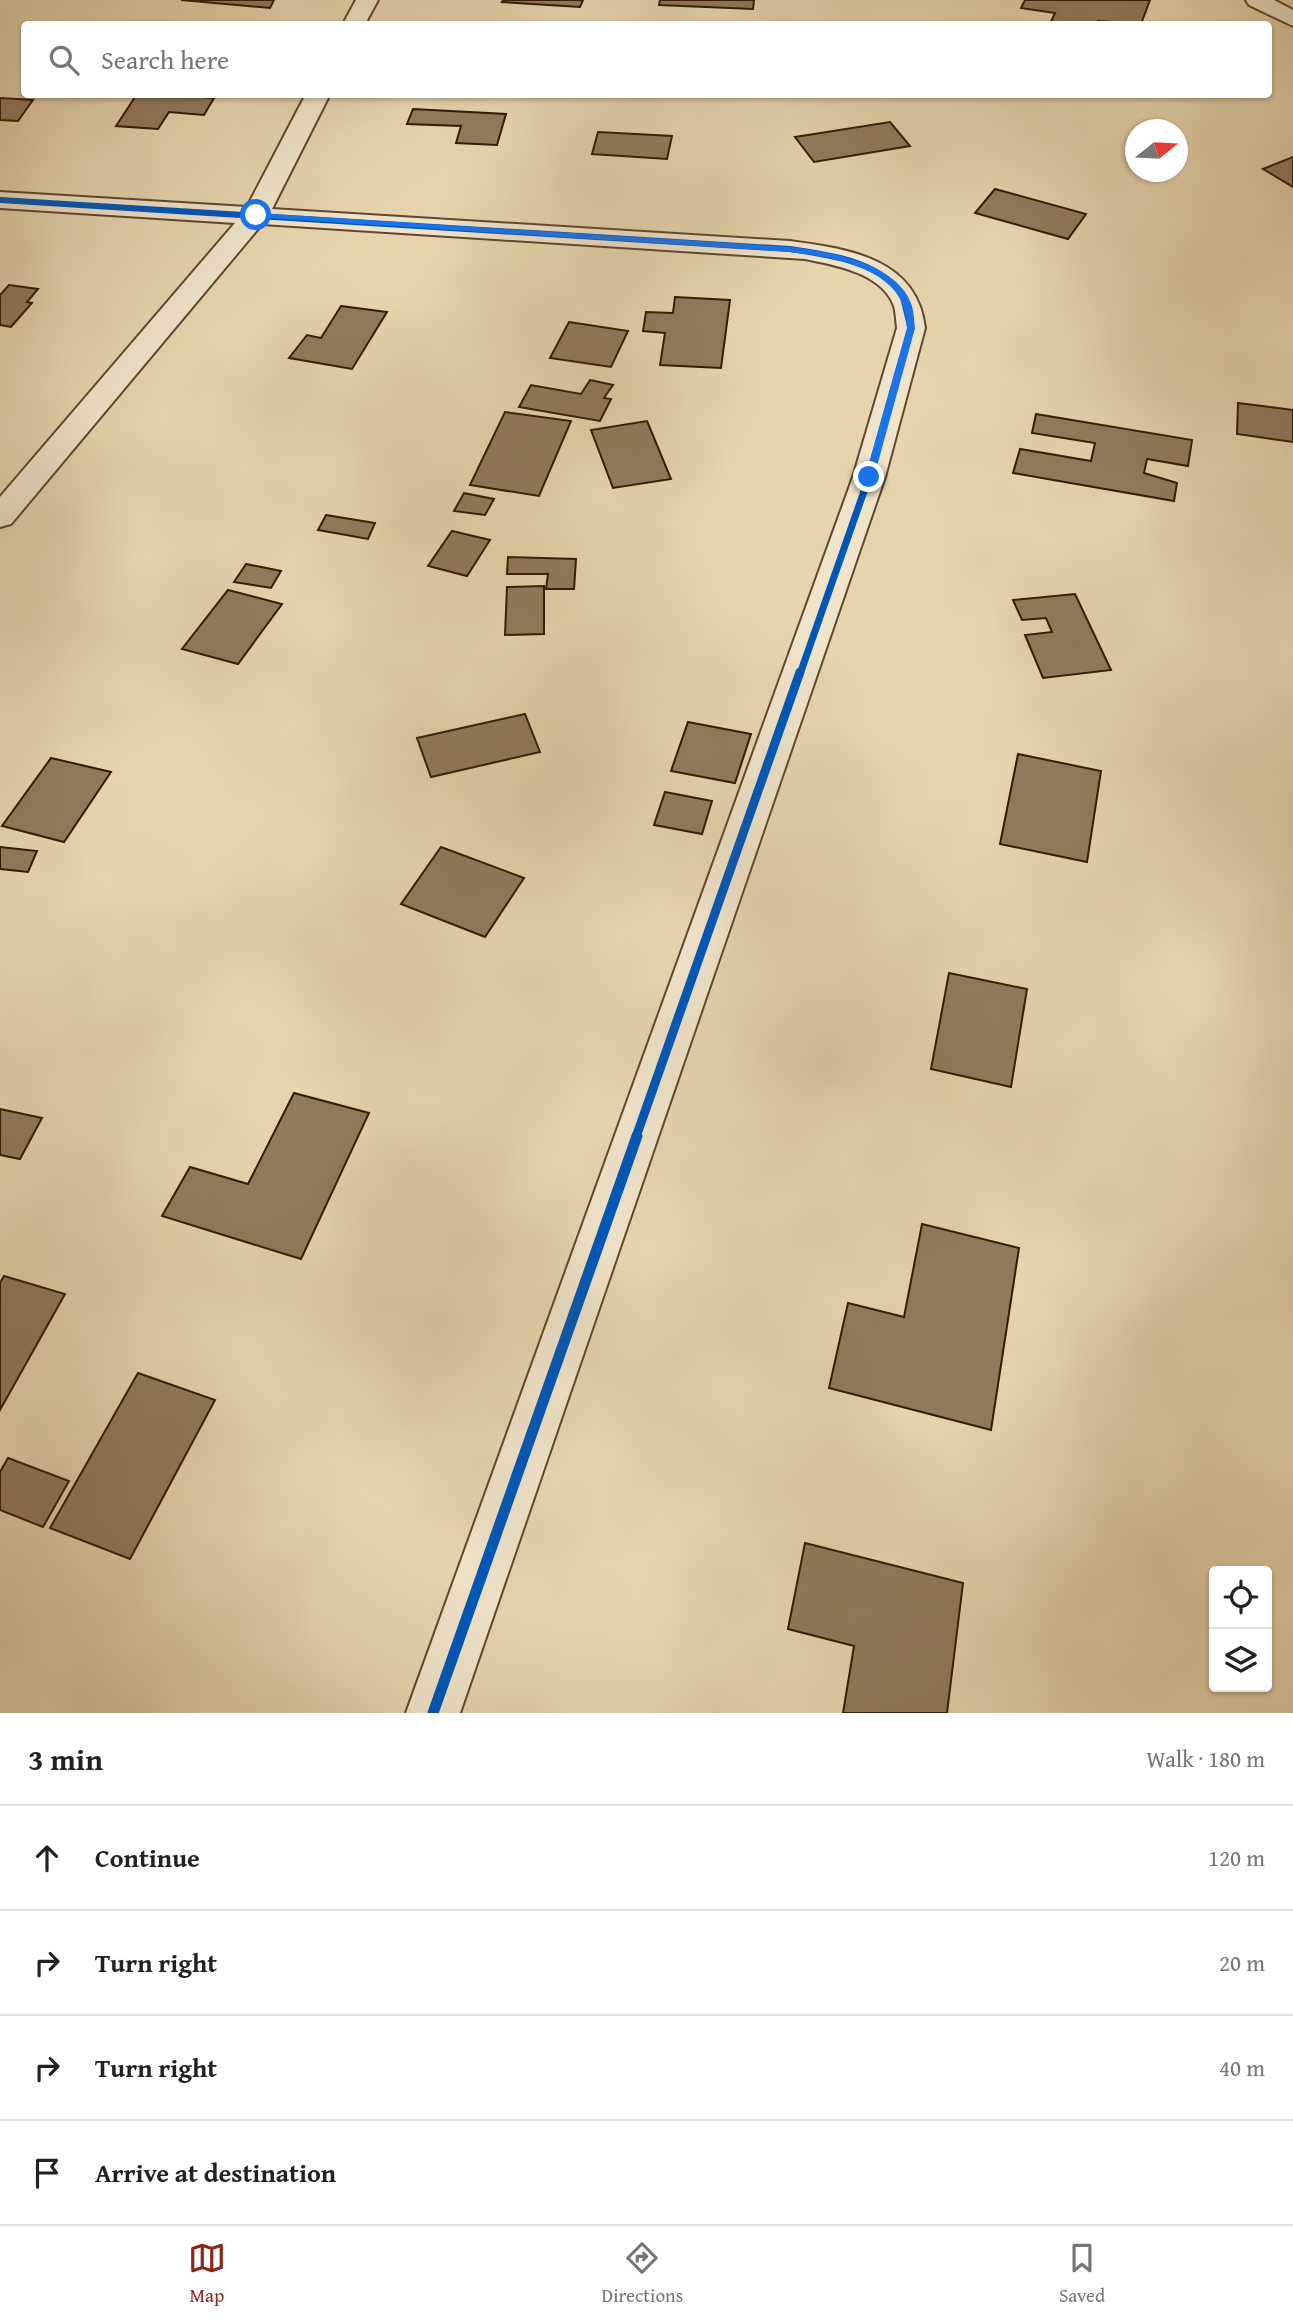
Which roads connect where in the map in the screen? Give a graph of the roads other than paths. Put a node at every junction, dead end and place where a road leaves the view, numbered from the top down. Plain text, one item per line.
1 (367, 0) edge
2 (1257, 0) edge
3 (1293, 19) edge
4 (356, 21) edge
5 (316, 98) edge
6 (0, 200) edge
7 (256, 215) junction
8 (0, 517) edge
9 (433, 1713) edge

1 - 4 street
2 - 3 street
5 - 7 street
6 - 7 street
7 - 8 street
7 - 9 street

